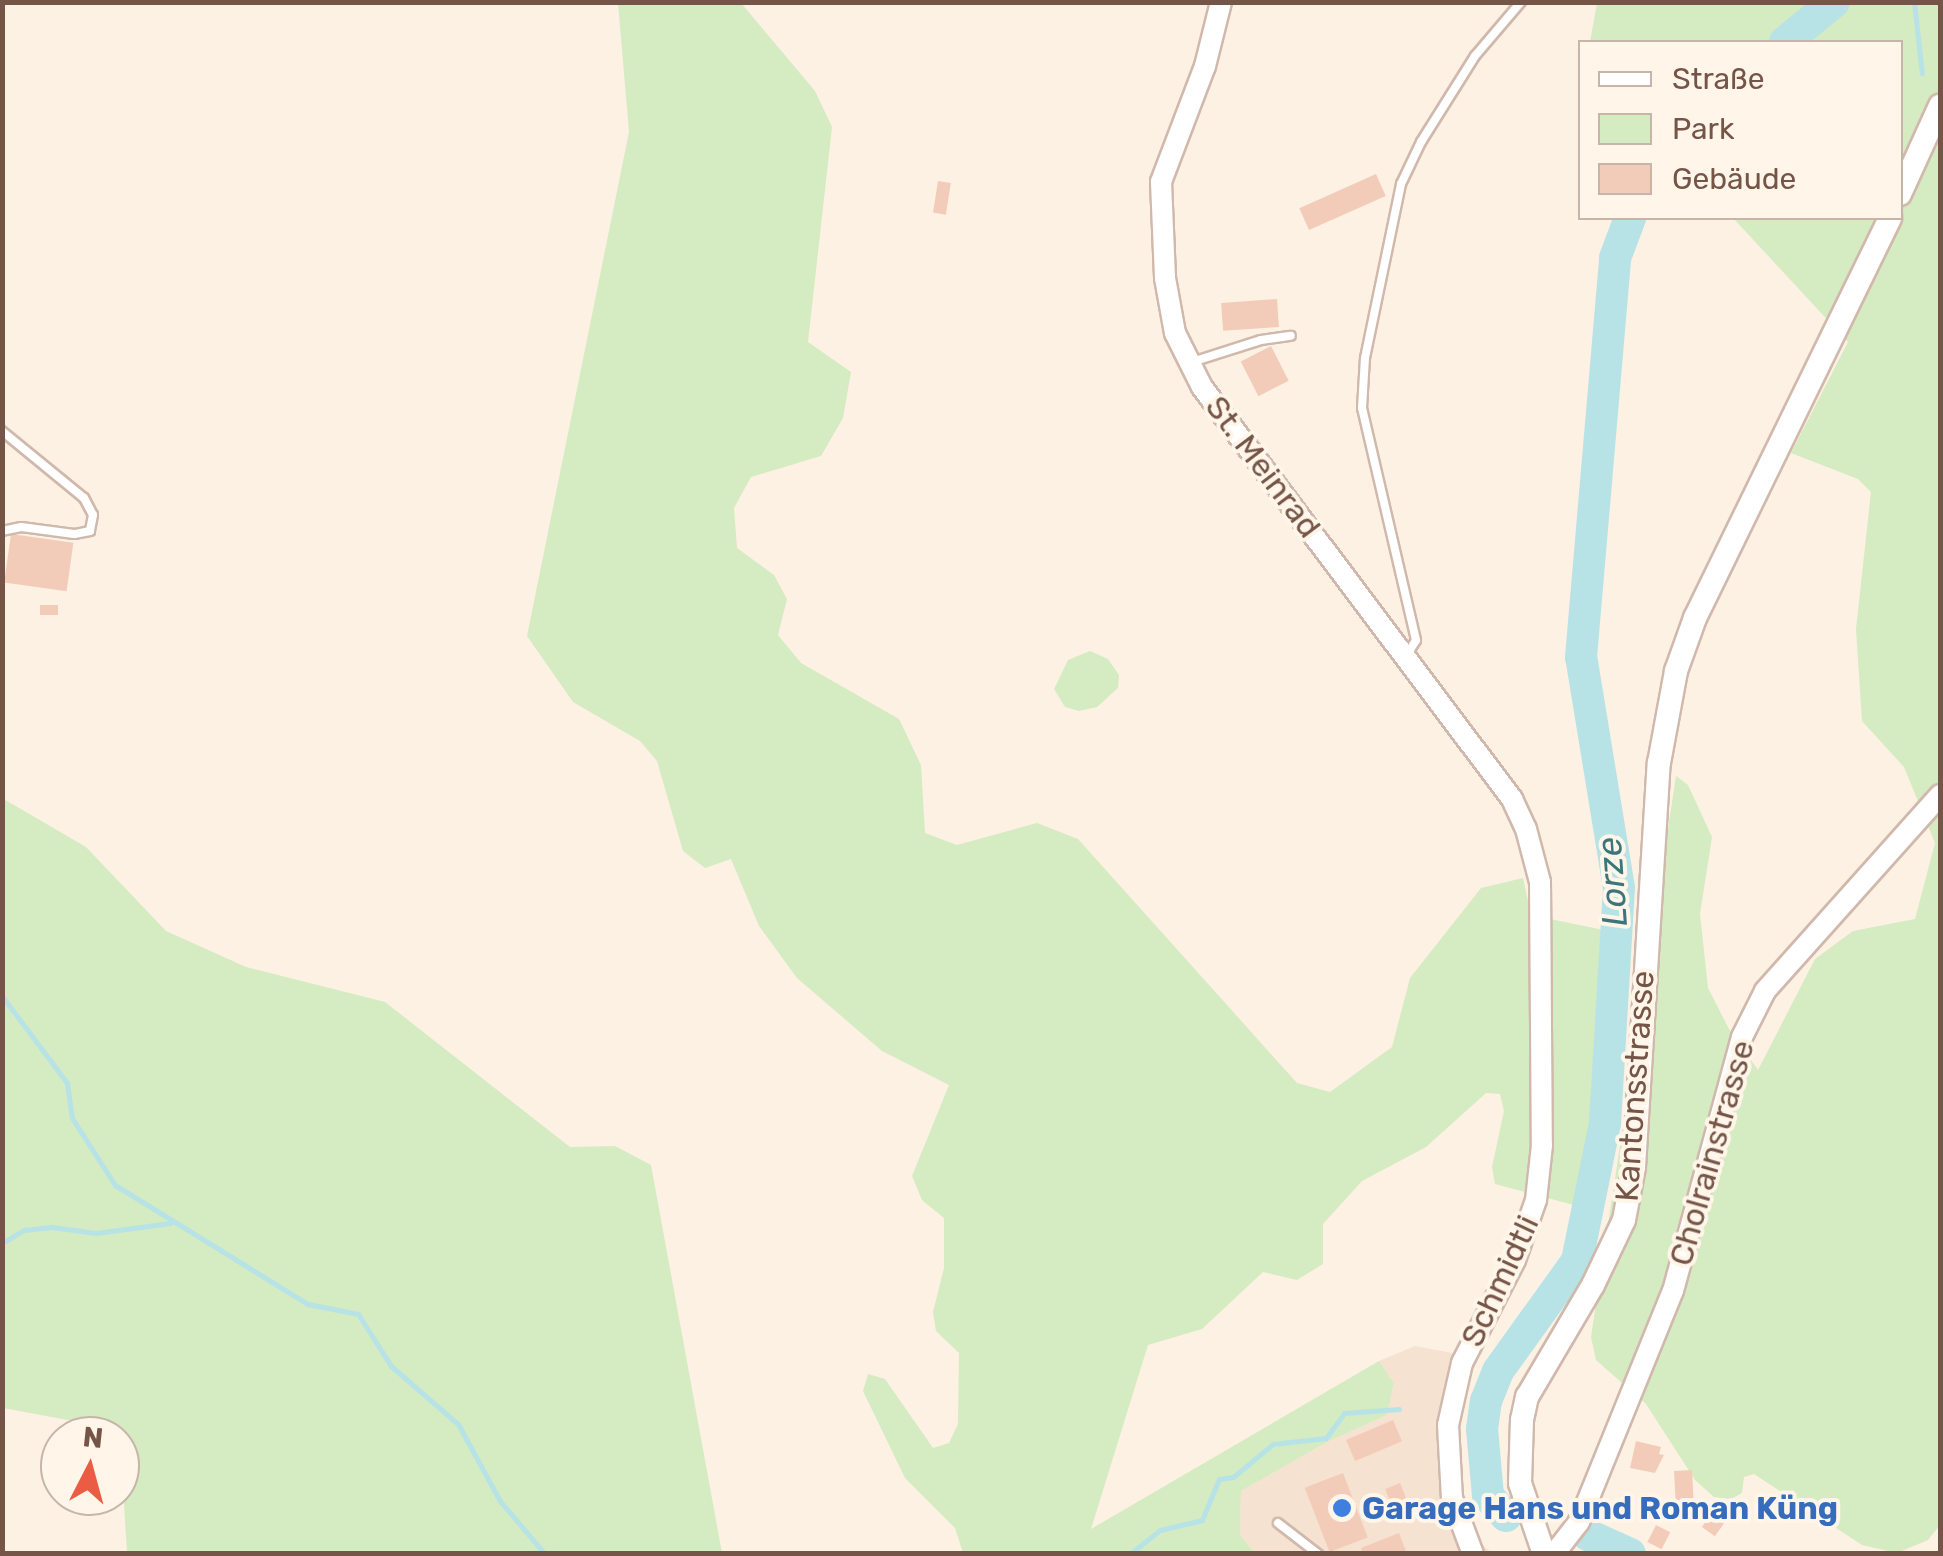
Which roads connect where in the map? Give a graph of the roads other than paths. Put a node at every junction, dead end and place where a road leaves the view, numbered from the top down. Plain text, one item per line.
1 (1220, 2) edge
2 (1522, 2) edge
3 (1940, 106) edge
4 (1903, 187) edge
5 (1889, 220) edge
6 (1291, 336) dead end
7 (1188, 363) junction
8 (2, 432) edge
9 (2, 530) edge
10 (1407, 654) junction
11 (1940, 795) edge
12 (1540, 882) joint
13 (1278, 1522) dead end
14 (1318, 1554) edge
15 (1473, 1554) edge
16 (1544, 1554) edge
17 (1554, 1554) edge

1 - 7 street, St. Meinrad
2 - 10 lane
3 - 4 main road
5 - 16 main road, Kantonsstrasse
6 - 7 lane
7 - 10 street, St. Meinrad
8 - 9 lane
10 - 12 street, St. Meinrad
11 - 17 street, Cholrainstrasse
12 - 15 street, Schmidtli
13 - 14 lane

